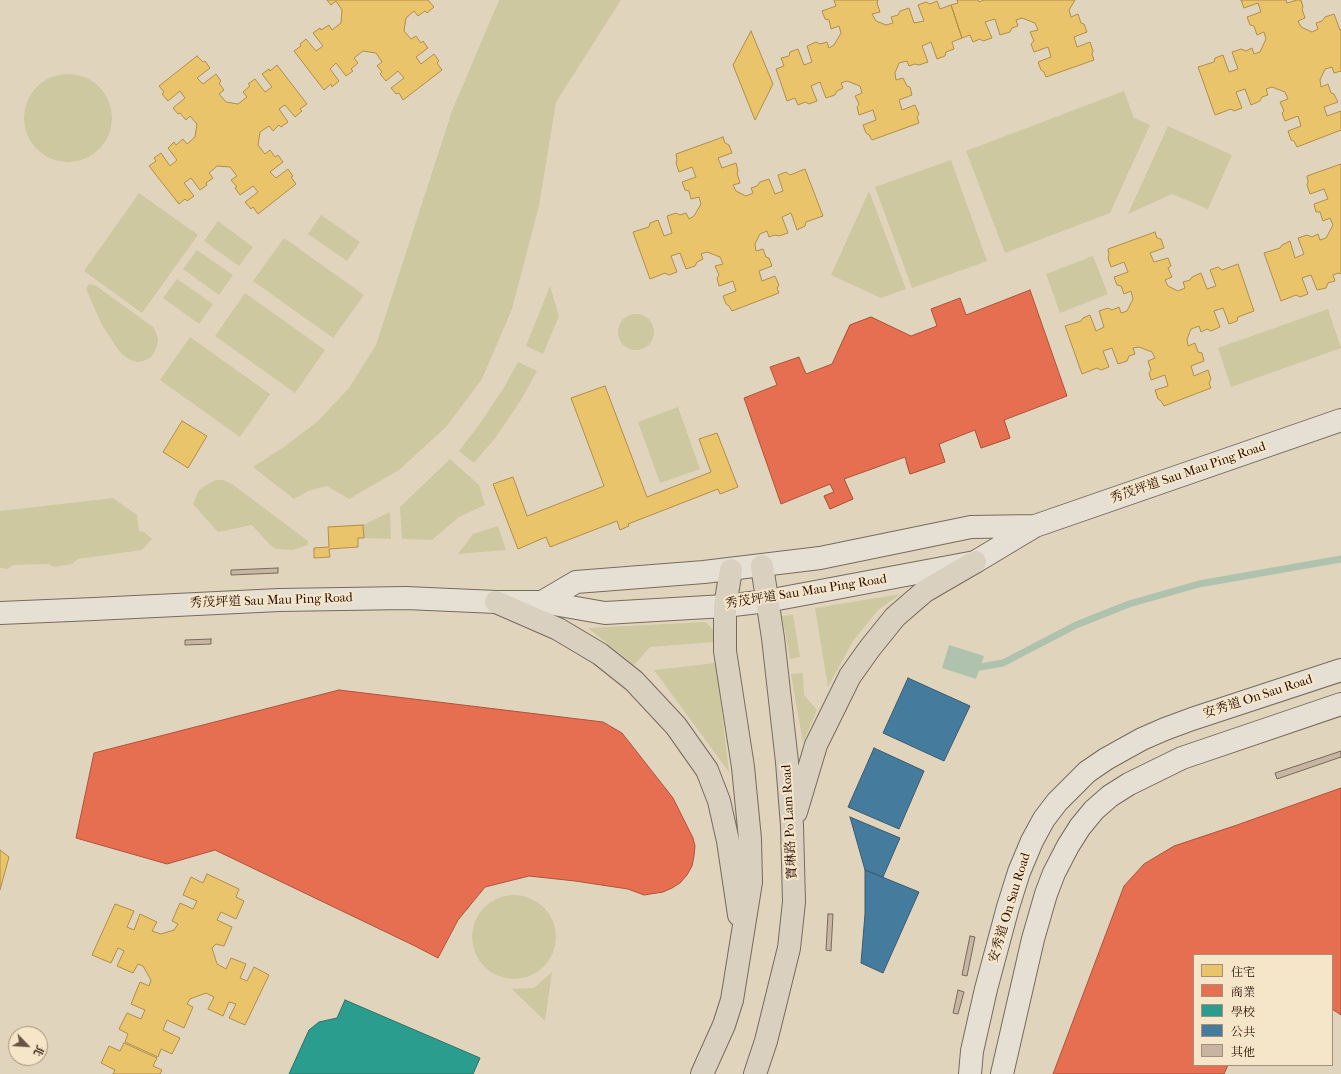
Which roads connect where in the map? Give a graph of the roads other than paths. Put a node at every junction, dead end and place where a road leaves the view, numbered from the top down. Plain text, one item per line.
1 (1341, 420) edge
2 (1035, 526) junction
3 (975, 562) junction
4 (762, 566) junction
5 (731, 570) junction
6 (768, 601) junction
7 (496, 602) junction
8 (542, 602) junction
9 (726, 606) junction
10 (0, 613) edge
11 (1341, 670) edge
12 (1341, 704) edge
13 (792, 826) junction
14 (742, 942) junction
15 (702, 1074) edge
16 (755, 1074) edge
17 (970, 1074) edge
18 (1002, 1074) edge

1 - 2 main road, 秀茂坪道 Sau Mau Ping Road
2 - 3 main road, 秀茂坪道 Sau Mau Ping Road
2 - 4 main road, 秀茂坪道 Sau Mau Ping Road
3 - 6 main road, 秀茂坪道 Sau Mau Ping Road
3 - 13 main road
4 - 5 main road, 秀茂坪道 Sau Mau Ping Road
4 - 6 main road, 寶琳路 Po Lam Road
5 - 8 main road, 秀茂坪道 Sau Mau Ping Road
5 - 9 main road
6 - 9 main road, 秀茂坪道 Sau Mau Ping Road
6 - 13 main road, 寶琳路 Po Lam Road
7 - 8 main road, 秀茂坪道 Sau Mau Ping Road
7 - 10 main road, 秀茂坪道 Sau Mau Ping Road
7 - 14 main road
8 - 9 main road, 秀茂坪道 Sau Mau Ping Road
9 - 14 main road
11 - 17 main road, 安秀道 On Sau Road
12 - 18 main road
13 - 16 main road, 寶琳路 Po Lam Road
14 - 15 main road

